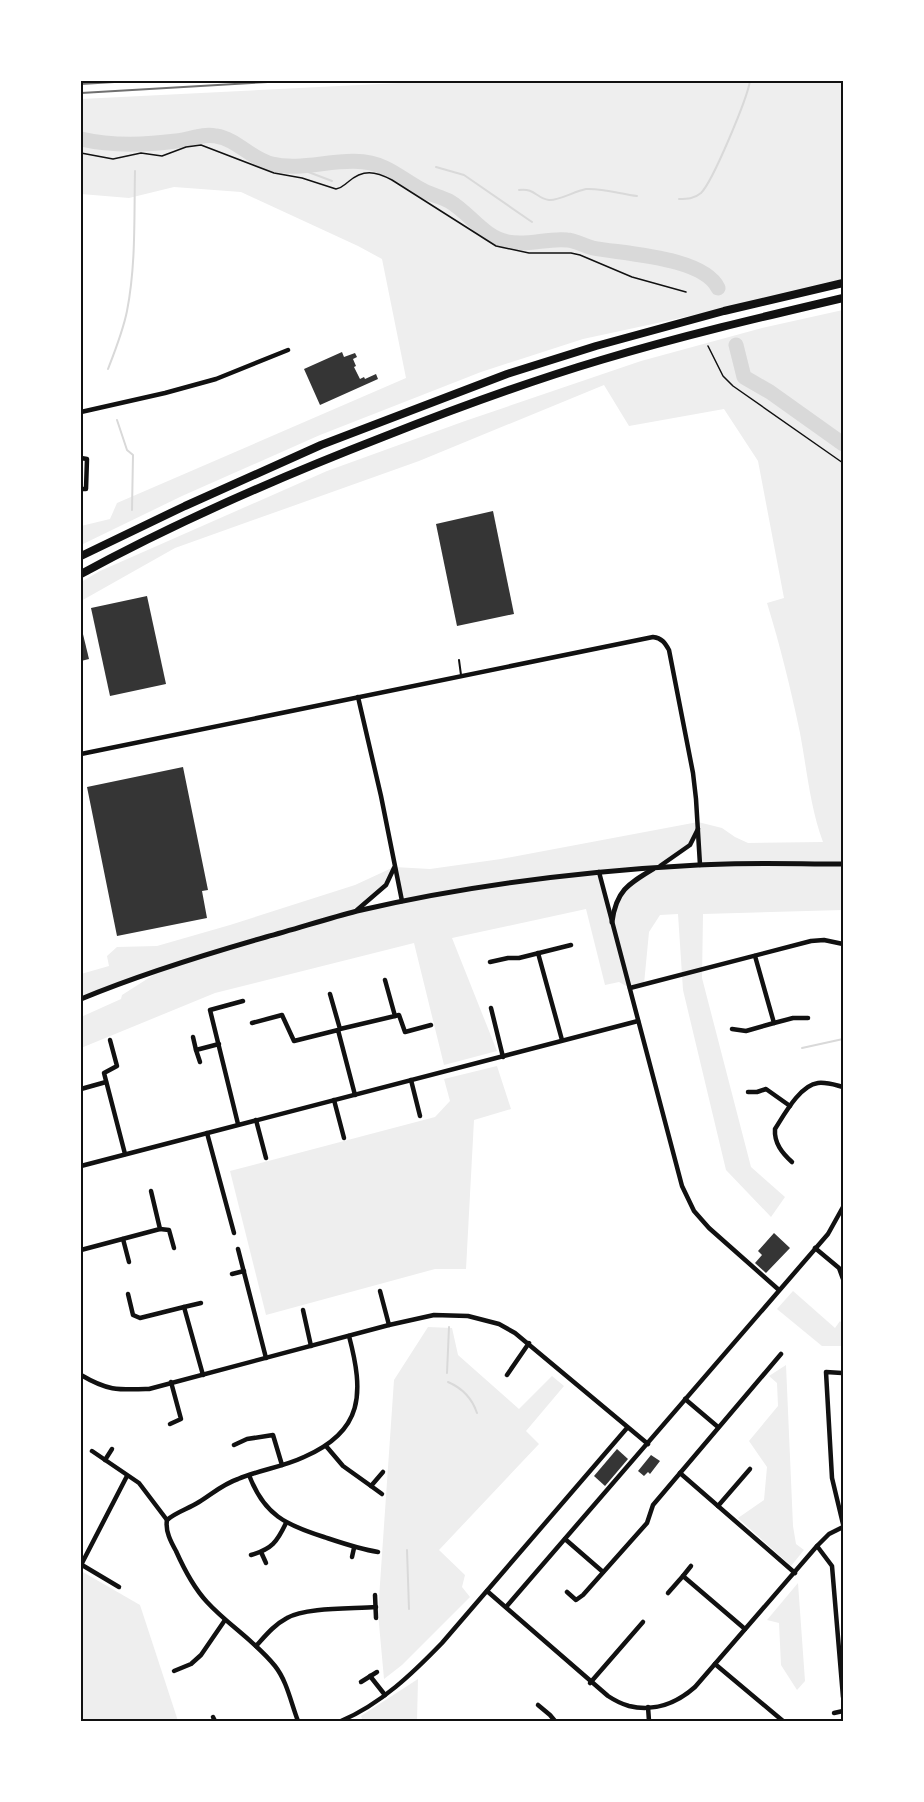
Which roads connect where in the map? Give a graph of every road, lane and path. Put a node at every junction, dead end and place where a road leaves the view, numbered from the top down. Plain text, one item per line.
1 (81, 153) edge
2 (843, 283) edge
3 (686, 292) dead end
4 (843, 298) edge
5 (708, 346) dead end
6 (288, 350) dead end
7 (81, 412) edge
8 (81, 458) edge
9 (843, 463) edge
10 (81, 489) edge
11 (81, 557) edge
12 (81, 574) edge
13 (459, 660) dead end
14 (461, 675) junction
15 (358, 697) junction
16 (81, 754) edge
17 (698, 829) junction
18 (843, 864) edge
19 (700, 865) junction
20 (394, 867) junction
21 (656, 868) junction
22 (599, 872) junction
23 (402, 902) junction
24 (355, 912) junction
25 (612, 922) junction
26 (843, 944) edge
27 (571, 945) dead end
28 (538, 953) junction
29 (755, 956) junction
30 (490, 962) dead end
31 (385, 980) dead end
32 (630, 988) junction
33 (330, 994) dead end
34 (81, 999) edge
35 (243, 1001) dead end
36 (491, 1008) dead end
37 (395, 1016) junction
38 (808, 1018) dead end
39 (638, 1021) junction
40 (252, 1023) dead end
41 (774, 1023) junction
42 (431, 1025) dead end
43 (732, 1029) dead end
44 (339, 1030) junction
45 (193, 1037) dead end
46 (110, 1040) dead end
47 (562, 1040) junction
48 (219, 1044) junction
49 (196, 1050) junction
50 (503, 1057) junction
51 (200, 1062) dead end
52 (411, 1080) junction
53 (106, 1082) junction
54 (843, 1087) edge
55 (81, 1089) edge
56 (748, 1092) dead end
57 (355, 1095) junction
58 (334, 1100) junction
59 (790, 1107) junction
60 (420, 1116) dead end
61 (256, 1120) junction
62 (238, 1124) junction
63 (207, 1133) junction
64 (344, 1138) dead end
65 (125, 1155) junction
66 (266, 1158) dead end
67 (792, 1162) dead end
68 (81, 1166) edge
69 (151, 1191) dead end
70 (843, 1207) edge
71 (160, 1229) junction
72 (234, 1233) dead end
73 (123, 1239) junction
74 (174, 1248) dead end
75 (815, 1248) junction
76 (238, 1249) dead end
77 (81, 1250) edge
78 (129, 1262) dead end
79 (244, 1271) junction
80 (232, 1274) dead end
81 (843, 1279) edge
82 (779, 1290) junction
83 (380, 1291) dead end
84 (128, 1294) dead end
85 (201, 1303) dead end
86 (183, 1307) junction
87 (303, 1310) dead end
88 (389, 1325) junction
89 (349, 1336) junction
90 (529, 1343) junction
91 (311, 1346) junction
92 (781, 1354) dead end
93 (266, 1358) junction
94 (842, 1373) edge
95 (81, 1375) edge
96 (203, 1375) junction
97 (507, 1375) dead end
98 (171, 1382) junction
99 (685, 1399) junction
100 (181, 1419) junction
101 (170, 1424) dead end
102 (184, 1427) dead end
103 (627, 1428) junction
104 (718, 1428) junction
105 (648, 1444) junction
106 (234, 1445) dead end
107 (326, 1446) junction
108 (112, 1449) dead end
109 (92, 1451) dead end
110 (105, 1460) junction
111 (282, 1465) junction
112 (750, 1469) dead end
113 (383, 1472) dead end
114 (680, 1473) junction
115 (249, 1475) junction
116 (127, 1476) junction
117 (371, 1486) junction
118 (382, 1494) dead end
119 (718, 1506) junction
120 (167, 1520) junction
121 (286, 1523) junction
122 (843, 1525) edge
123 (565, 1539) junction
124 (817, 1546) junction
125 (354, 1548) junction
126 (261, 1552) junction
127 (378, 1552) dead end
128 (251, 1555) dead end
129 (352, 1557) dead end
130 (266, 1563) dead end
131 (81, 1565) edge
132 (691, 1566) dead end
133 (603, 1572) junction
134 (795, 1573) junction
135 (683, 1576) junction
136 (119, 1587) dead end
137 (487, 1591) junction
138 (567, 1592) dead end
139 (668, 1593) dead end
140 (375, 1595) dead end
141 (376, 1607) junction
142 (506, 1607) junction
143 (376, 1618) dead end
144 (225, 1620) junction
145 (642, 1622) dead end
146 (745, 1629) junction
147 (256, 1646) junction
148 (715, 1664) junction
149 (174, 1671) dead end
150 (377, 1672) dead end
151 (370, 1676) junction
152 (362, 1682) dead end
153 (590, 1683) junction
154 (385, 1695) junction
155 (843, 1697) edge
156 (538, 1705) dead end
157 (648, 1707) junction
158 (843, 1711) edge
159 (834, 1713) dead end
160 (353, 1719) edge
161 (298, 1721) edge
162 (341, 1721) edge
163 (555, 1721) edge
164 (649, 1721) edge
165 (783, 1721) edge

1 - 3 path
2 - 11 highway
4 - 12 highway
5 - 9 path
6 - 7 street
8 - 10 street
13 - 14 lane
14 - 15 street
14 - 17 street
15 - 16 street
15 - 20 street
17 - 19 street
17 - 21 street
18 - 19 street
19 - 21 street
20 - 23 street
20 - 24 street
21 - 22 street
21 - 25 street
22 - 23 street
22 - 25 street
23 - 24 street
24 - 34 street
25 - 32 street
26 - 29 street
27 - 28 street
28 - 30 street
28 - 47 street
29 - 32 street
29 - 41 street
31 - 37 street
32 - 39 street
33 - 44 street
35 - 48 street
36 - 50 street
37 - 42 street
37 - 44 street
38 - 41 street
39 - 47 street
39 - 82 street
40 - 44 street
41 - 43 street
44 - 57 street
45 - 49 street
46 - 53 street
47 - 50 street
48 - 49 street
48 - 62 street
49 - 51 street
50 - 52 street
52 - 57 street
52 - 60 street
53 - 55 street
53 - 65 street
54 - 59 street
56 - 59 street
57 - 58 street
58 - 61 street
58 - 64 street
59 - 67 street
61 - 62 street
61 - 66 street
62 - 63 street
63 - 65 street
63 - 72 street
65 - 68 street
69 - 71 street
70 - 75 street
71 - 73 street
71 - 74 street
73 - 77 street
73 - 78 street
75 - 81 street
75 - 82 street
76 - 79 street
79 - 80 street
79 - 93 street
82 - 99 street
83 - 88 street
84 - 86 street
85 - 86 street
86 - 96 street
87 - 91 street
88 - 89 street
88 - 90 street
89 - 91 street
89 - 107 street
90 - 97 street
90 - 103 street
91 - 93 street
92 - 104 street
93 - 96 street
94 - 122 street
95 - 98 street
96 - 98 street
98 - 100 street
99 - 104 street
99 - 105 street
100 - 101 street
100 - 102 street
103 - 105 street
103 - 137 street
104 - 114 street
105 - 123 street
106 - 111 street
107 - 111 street
107 - 117 street
108 - 110 street
109 - 110 street
110 - 116 street
111 - 115 street
112 - 119 street
113 - 117 street
114 - 119 street
114 - 133 street
115 - 120 street
115 - 121 street
116 - 120 street
116 - 131 street
117 - 118 street
119 - 134 street
120 - 144 street
121 - 125 street
121 - 126 street
122 - 124 street
123 - 133 street
123 - 142 street
124 - 134 street
124 - 155 street
125 - 127 street
125 - 129 street
126 - 128 street
126 - 130 street
131 - 136 street
132 - 135 street
133 - 138 street
134 - 146 street
135 - 139 street
135 - 146 street
137 - 142 street
137 - 154 street
140 - 141 street
141 - 143 street
141 - 147 street
142 - 153 street
144 - 147 street
144 - 149 street
145 - 153 street
146 - 148 street
147 - 161 street
148 - 157 street
148 - 165 street
150 - 151 street
151 - 152 street
151 - 154 street
153 - 157 street
154 - 160 street
156 - 163 street
157 - 164 street
158 - 159 street
160 - 162 street

